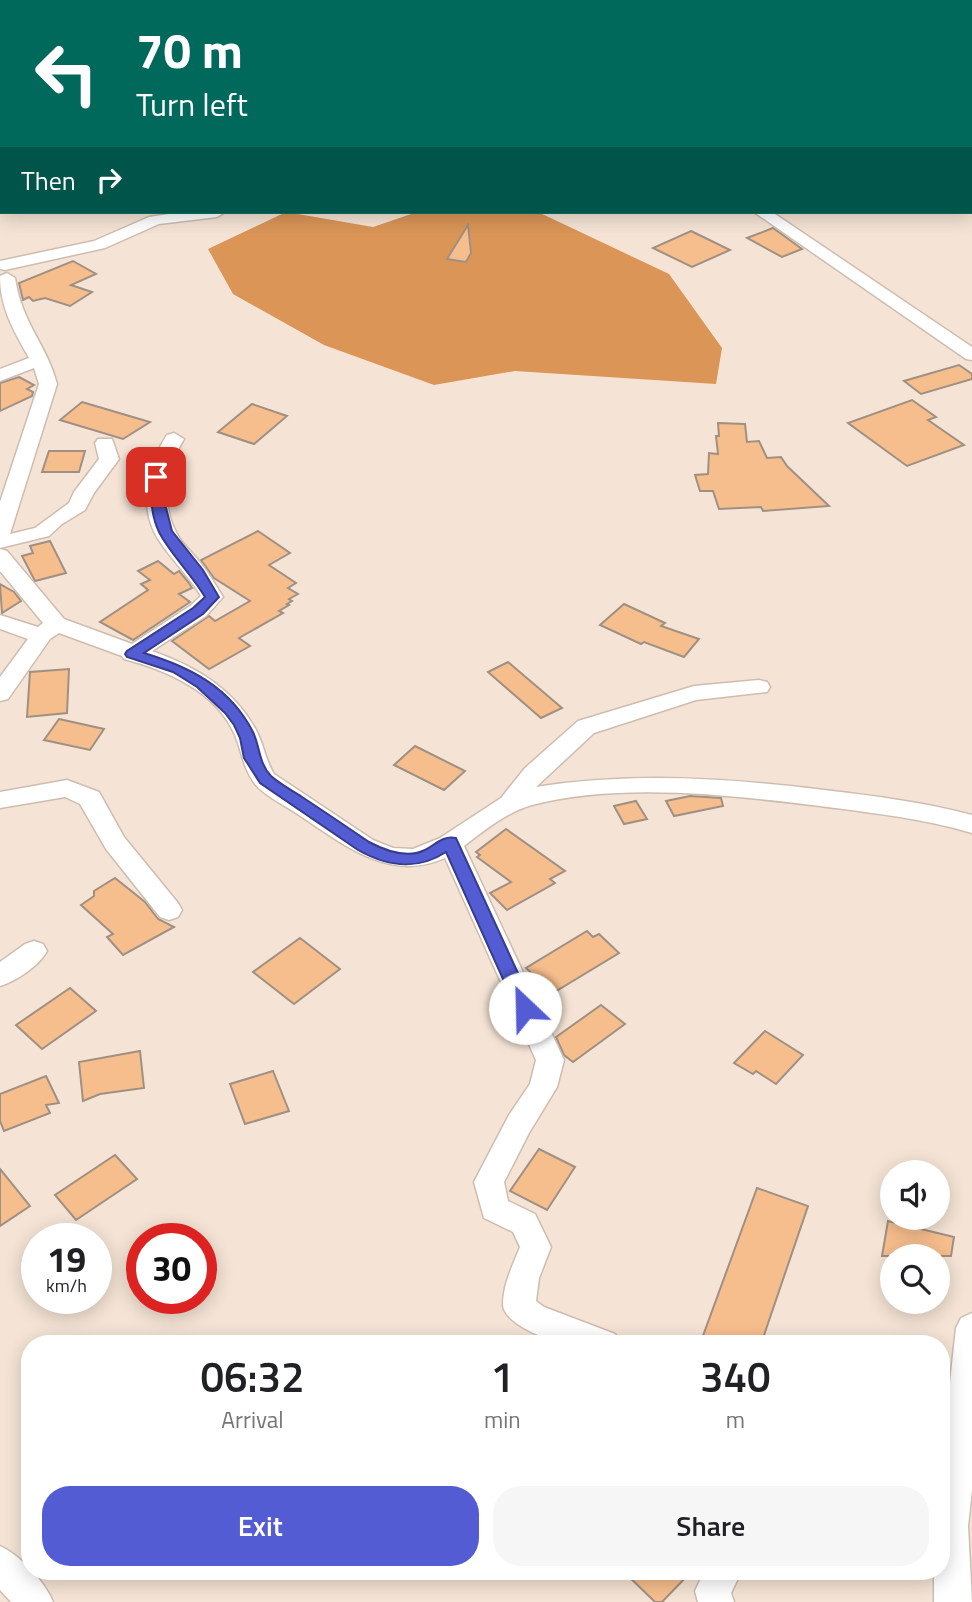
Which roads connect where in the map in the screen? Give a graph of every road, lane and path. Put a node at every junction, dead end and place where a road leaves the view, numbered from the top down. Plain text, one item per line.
1 (195, 214) edge
2 (765, 214) edge
3 (3, 270) edge
4 (972, 355) edge
5 (40, 360) junction
6 (0, 375) edge
7 (174, 439) dead end
8 (105, 443) dead end
9 (0, 534) edge
10 (0, 541) edge
11 (0, 555) edge
12 (0, 622) edge
13 (49, 630) junction
14 (132, 654) junction
15 (759, 687) dead end
16 (0, 694) edge
17 (0, 800) edge
18 (508, 806) junction
19 (972, 824) edge
20 (450, 842) junction
21 (169, 910) dead end
22 (34, 951) dead end
23 (0, 976) edge
24 (972, 1328) edge
25 (580, 1335) edge
26 (0, 1564) edge
27 (719, 1580) edge
28 (35, 1602) edge
29 (716, 1602) edge
30 (952, 1602) edge

1 - 3 street
2 - 4 street
3 - 5 street
5 - 6 street
5 - 9 street
7 - 14 street
8 - 10 street
11 - 13 street
12 - 13 street
13 - 14 street
13 - 16 street
14 - 20 street
15 - 18 street
17 - 21 street
18 - 19 street
18 - 20 street
20 - 25 street
22 - 23 street
24 - 30 street
26 - 28 street
27 - 29 street

